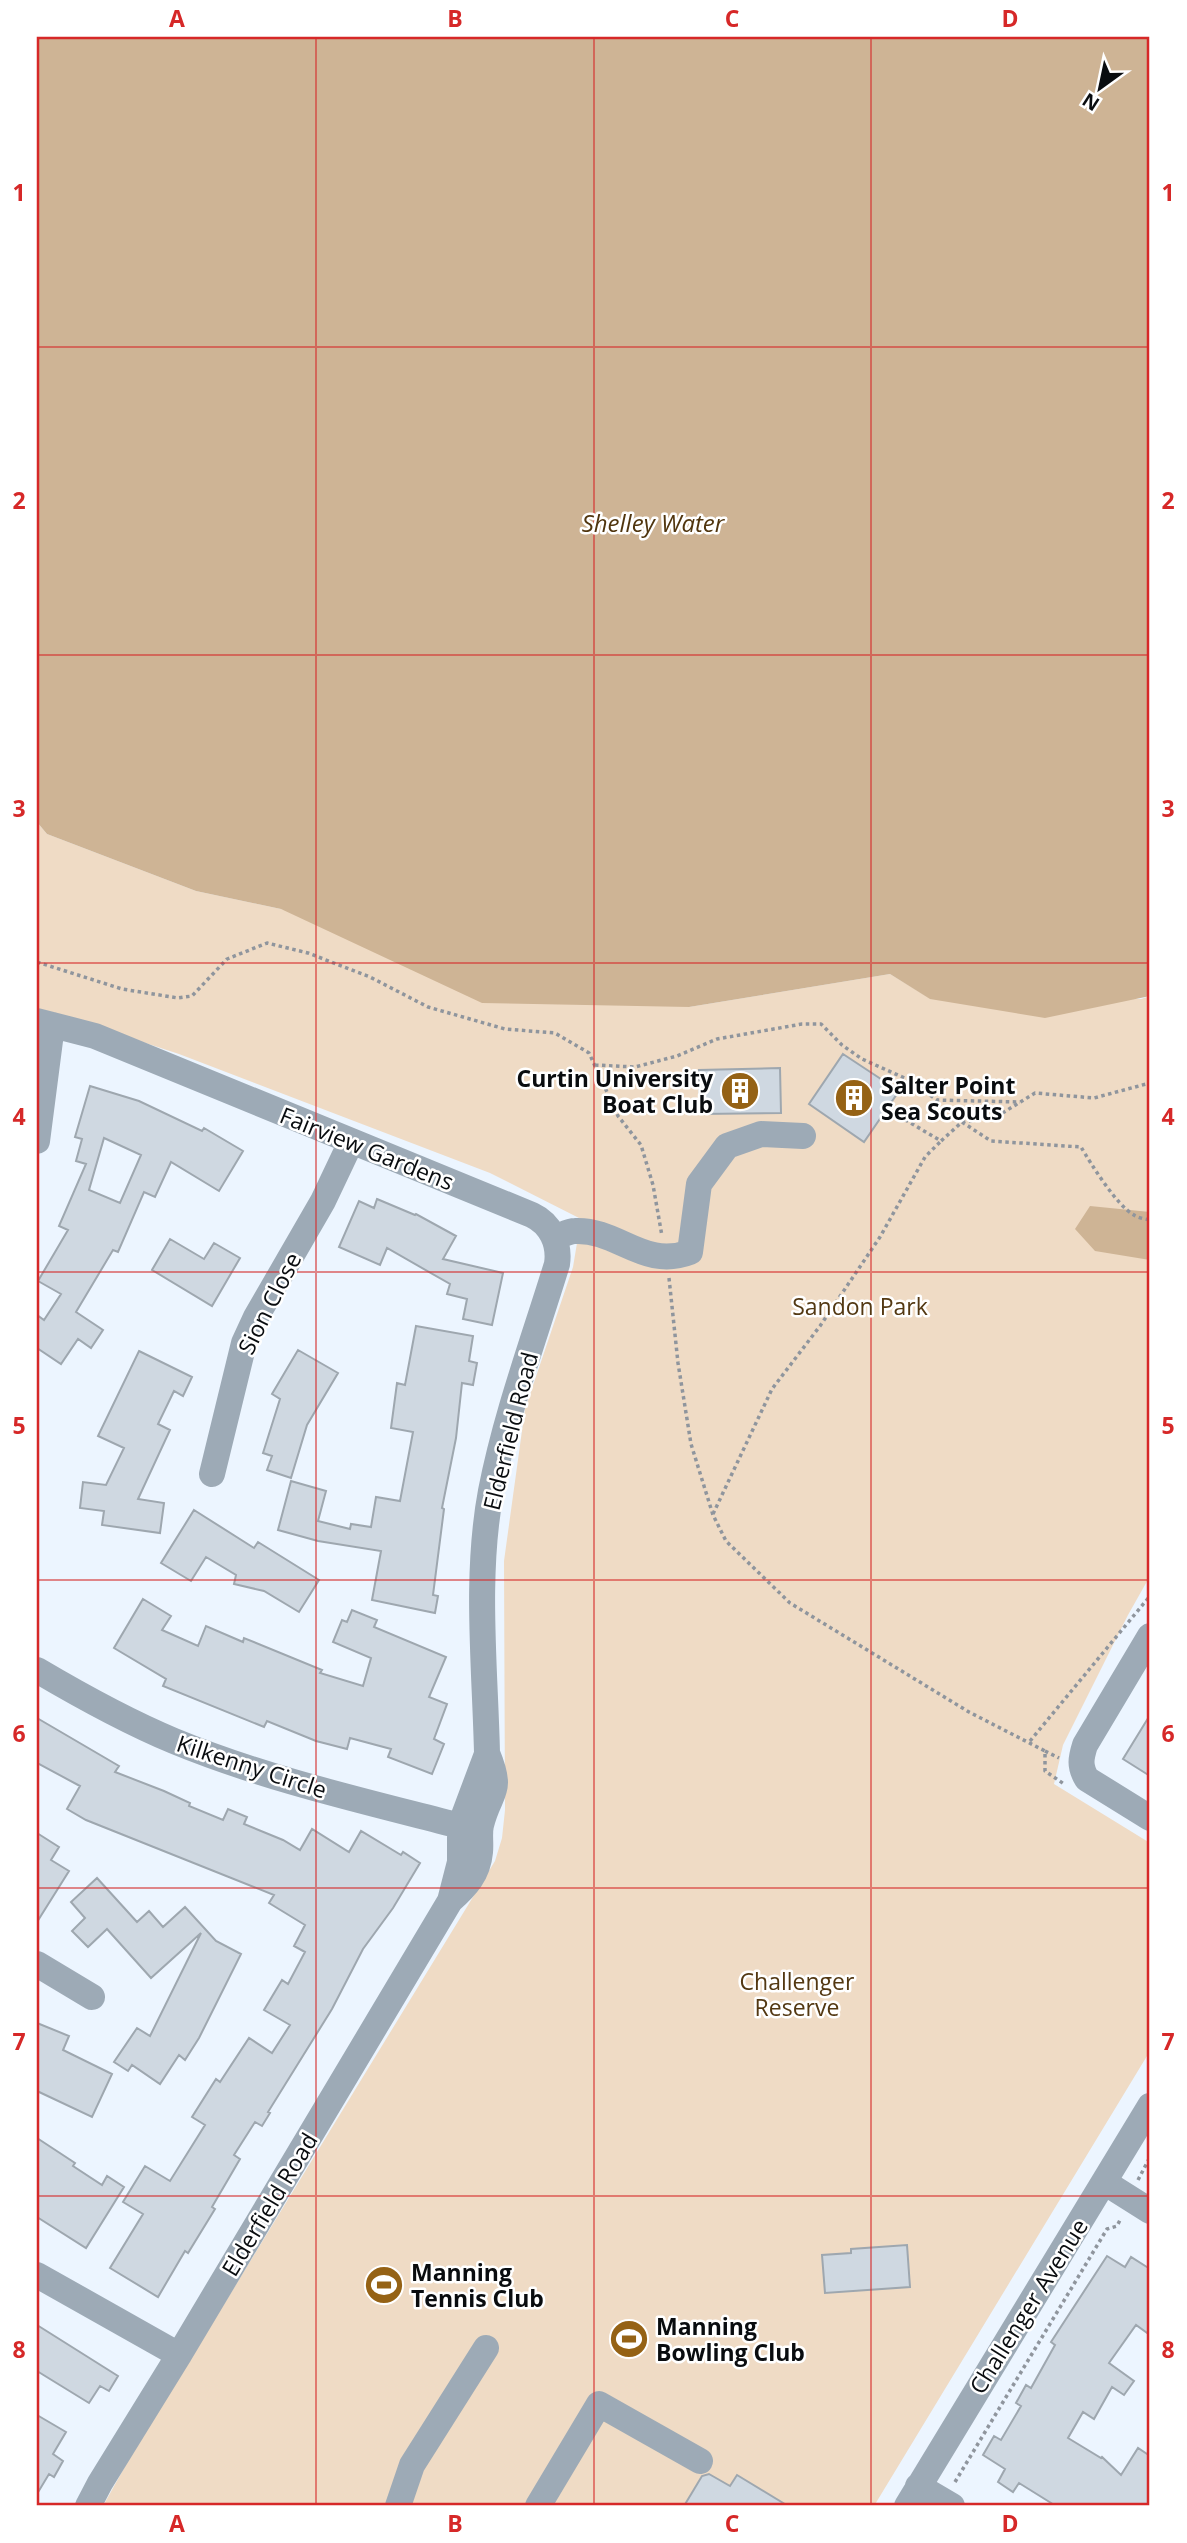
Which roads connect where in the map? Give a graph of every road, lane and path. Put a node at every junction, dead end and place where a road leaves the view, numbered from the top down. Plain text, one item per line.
1 (37, 962) edge
2 (44, 1023) edge
3 (595, 1065) junction
4 (1150, 1083) edge
5 (1020, 1102) junction
6 (887, 1109) dead end
7 (962, 1122) junction
8 (803, 1136) dead end
9 (37, 1141) edge
10 (940, 1141) junction
11 (351, 1142) junction
12 (1150, 1220) edge
13 (554, 1238) junction
14 (678, 1255) junction
15 (212, 1474) dead end
16 (713, 1516) junction
17 (1150, 1596) edge
18 (1150, 1636) edge
19 (37, 1670) edge
20 (1030, 1741) junction
21 (1078, 1780) junction
22 (1150, 1818) edge
23 (470, 1826) junction
24 (37, 1964) edge
25 (92, 1997) dead end
26 (1150, 2106) edge
27 (1150, 2157) edge
28 (1104, 2182) junction
29 (1141, 2205) edge
30 (37, 2275) edge
31 (486, 2348) dead end
32 (179, 2355) junction
33 (700, 2462) dead end
34 (912, 2496) edge
35 (948, 2504) edge
36 (88, 2506) edge
37 (398, 2506) edge
38 (538, 2506) edge

1 - 3 path
2 - 9 street
2 - 11 street, Fairview Gardens
3 - 5 path
3 - 14 path
4 - 5 path
5 - 7 path
6 - 10 path
7 - 10 path
7 - 12 path
8 - 14 street
10 - 16 path
11 - 13 street, Fairview Gardens
11 - 15 street, Sion Close
13 - 14 street
13 - 23 street, Elderfield Road
14 - 16 path
16 - 20 path
17 - 20 path
18 - 21 street
19 - 23 street, Kilkenny Circle
20 - 21 path
21 - 22 street
23 - 32 street, Elderfield Road
24 - 25 street
26 - 28 street, Challenger Avenue
27 - 29 path
28 - 29 street
28 - 34 street, Challenger Avenue
29 - 35 path
30 - 32 street
31 - 37 street
32 - 36 street, Elderfield Road
33 - 38 street
34 - 35 street

